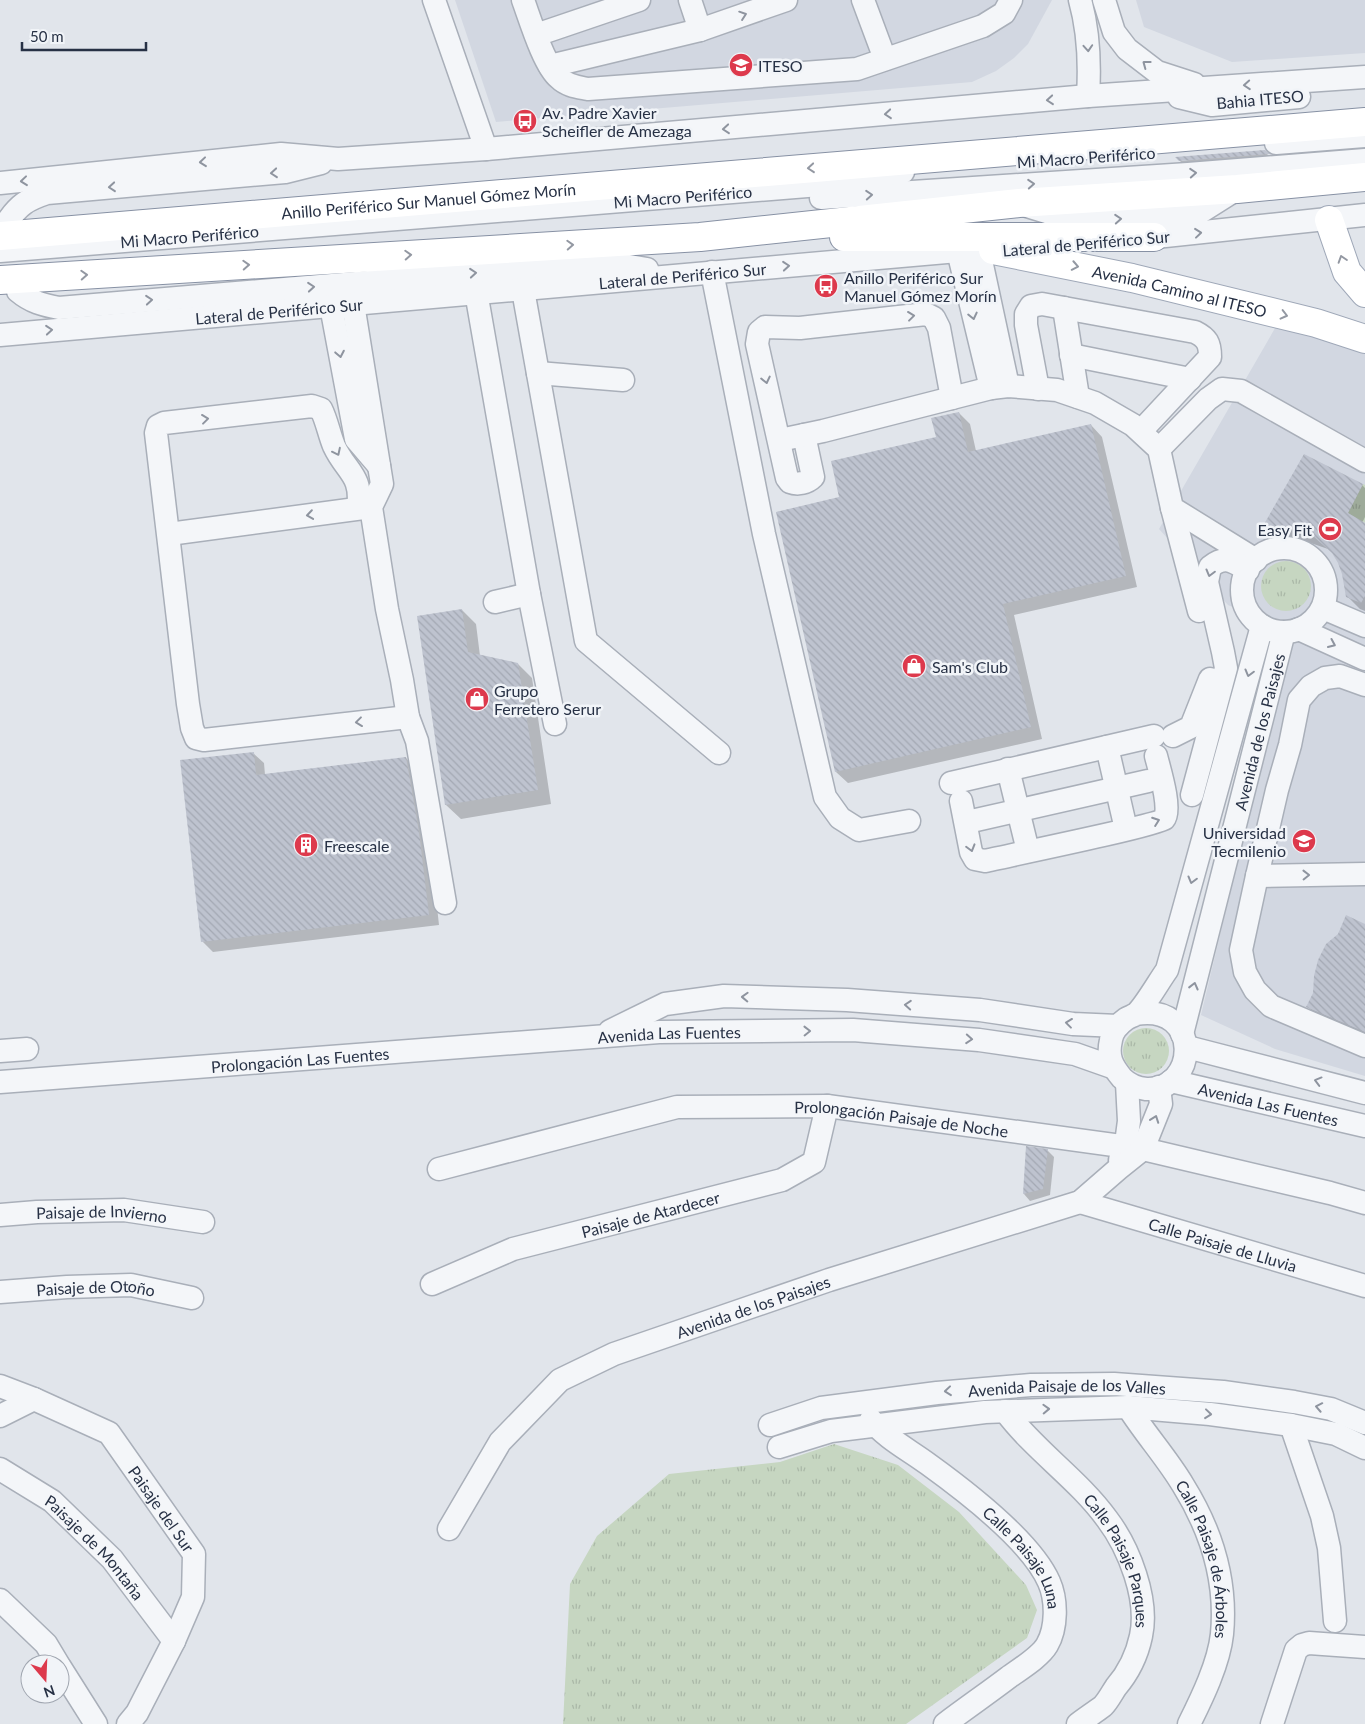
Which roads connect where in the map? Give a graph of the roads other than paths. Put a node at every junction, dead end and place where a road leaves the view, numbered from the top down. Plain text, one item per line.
1 (434, 0) edge
2 (523, 0) edge
3 (639, 0) edge
4 (690, 0) edge
5 (786, 0) edge
6 (863, 0) edge
7 (1011, 0) edge
8 (1080, 0) edge
9 (1104, 0) edge
10 (700, 30) junction
11 (536, 35) junction
12 (885, 59) junction
13 (550, 66) junction
14 (1363, 77) edge
15 (1207, 88) junction
16 (1157, 92) junction
17 (1088, 96) junction
18 (1365, 113) edge
19 (1365, 122) edge
20 (1256, 130) junction
21 (1365, 136) edge
22 (486, 149) junction
23 (338, 158) junction
24 (1365, 160) edge
25 (1365, 178) edge
26 (0, 183) edge
27 (1365, 215) edge
28 (1329, 220) junction
29 (3, 229) edge
30 (700, 238) junction
31 (1154, 238) junction
32 (0, 251) edge
33 (976, 251) junction
34 (0, 264) edge
35 (712, 272) junction
36 (678, 275) junction
37 (9, 285) edge
38 (523, 290) junction
39 (476, 292) junction
40 (1365, 292) edge
41 (342, 305) junction
42 (1064, 308) junction
43 (0, 335) edge
44 (1365, 339) edge
45 (1071, 354) junction
46 (538, 373) junction
47 (1190, 379) junction
48 (624, 380) dead end
49 (1000, 387) junction
50 (1038, 389) junction
51 (952, 398) junction
52 (1078, 398) junction
53 (1141, 431) junction
54 (804, 435) junction
55 (780, 440) junction
56 (1159, 449) junction
57 (1365, 460) edge
58 (365, 507) junction
59 (1172, 508) junction
60 (168, 534) junction
61 (1252, 565) junction
62 (529, 594) junction
63 (495, 602) dead end
64 (1323, 608) junction
65 (1262, 626) junction
66 (1365, 626) edge
67 (1292, 631) junction
68 (1365, 659) edge
69 (1220, 670) junction
70 (1365, 685) edge
71 (408, 717) junction
72 (555, 724) dead end
73 (1161, 742) junction
74 (1107, 746) junction
75 (719, 753) dead end
76 (1008, 770) junction
77 (1148, 780) dead end
78 (1117, 788) junction
79 (1192, 795) dead end
80 (1018, 810) junction
81 (976, 820) dead end
82 (909, 822) dead end
83 (1126, 829) junction
84 (1028, 851) junction
85 (1365, 874) edge
86 (1257, 876) junction
87 (445, 902) dead end
88 (1127, 1020) junction
89 (601, 1036) junction
90 (1184, 1040) junction
91 (1365, 1046) edge
92 (27, 1049) dead end
93 (0, 1051) edge
94 (1120, 1075) junction
95 (0, 1082) edge
96 (1165, 1084) junction
97 (1365, 1093) edge
98 (827, 1106) junction
99 (1365, 1126) edge
100 (1133, 1148) junction
101 (439, 1169) dead end
102 (1080, 1202) junction
103 (1365, 1203) edge
104 (0, 1215) edge
105 (203, 1222) dead end
106 (432, 1284) dead end
107 (1365, 1286) edge
108 (0, 1292) edge
109 (192, 1298) dead end
110 (0, 1386) edge
111 (34, 1399) junction
112 (858, 1403) junction
113 (1128, 1407) junction
114 (1005, 1411) junction
115 (0, 1416) edge
116 (1365, 1422) edge
117 (770, 1425) dead end
118 (1291, 1425) junction
119 (876, 1426) junction
120 (779, 1447) dead end
121 (1365, 1448) edge
122 (0, 1468) edge
123 (449, 1529) dead end
124 (0, 1600) edge
125 (1335, 1621) dead end
126 (174, 1640) junction
127 (1365, 1647) edge
128 (52, 1654) edge
129 (70, 1683) edge
130 (96, 1724) edge
131 (128, 1724) edge
132 (945, 1724) edge
133 (1078, 1724) edge
134 (1189, 1724) edge
135 (1272, 1724) edge

1 - 22 street
2 - 11 street
3 - 11 street
4 - 10 street
10 -> 5 street
6 - 12 street
7 - 12 street
8 -> 17 street
15 -> 9 street
10 - 13 street
11 - 13 street
12 - 13 street
14 -> 15 street
14 - 16 street, Bahia ITESO
15 - 16 street
16 - 17 street
17 -> 22 street
18 - 20 main road
19 - 20 main road, Anillo Periférico Sur Manuel Gómez Morín
20 -> 29 main road, Anillo Periférico Sur Manuel Gómez Morín
21 - 32 street, Mi Macro Periférico
22 - 23 street
23 -> 26 street
23 -> 29 street
34 -> 24 street, Mi Macro Periférico
25 - 30 main road
27 - 28 street, Lateral de Periférico Sur
31 -> 28 street, Lateral de Periférico Sur
40 -> 28 main road
30 -> 31 main road
37 -> 30 main road
31 - 33 street, Lateral de Periférico Sur
35 -> 33 street, Lateral de Periférico Sur
33 -> 44 main road, Avenida Camino al ITESO
33 - 49 street
35 - 36 street, Lateral de Periférico Sur
35 - 82 street
37 -> 36 street
36 - 38 street, Lateral de Periférico Sur
38 - 39 street, Lateral de Periférico Sur
38 - 46 street
39 - 41 street, Lateral de Periférico Sur
39 - 62 street
43 -> 41 street, Lateral de Periférico Sur
41 - 58 street
42 - 45 street
42 - 47 street
42 - 50 street
45 - 47 street
45 - 52 street
46 - 48 street
46 - 75 street
47 - 53 street
49 - 50 street
49 - 51 street
50 - 52 street
51 - 54 street
51 - 55 street
52 - 53 street
53 - 56 street
54 - 55 street
54 - 55 street
56 - 57 street
56 - 59 street
58 -> 60 street
60 -> 58 street
58 - 71 street
59 - 61 street
59 - 69 street
71 -> 60 street
61 - 64 street
61 - 65 street
61 -> 69 street
62 - 63 street
62 - 72 street
64 - 66 street
64 - 67 street
65 - 67 street
65 -> 88 street, Avenida de los Paisajes
67 -> 68 street
90 -> 67 street, Avenida de los Paisajes
69 - 73 street
69 - 79 street
70 - 86 street
71 - 87 street
73 - 74 street
83 -> 73 street
74 - 76 street
74 - 78 street
76 - 80 street
76 -> 84 street
77 - 78 street
78 - 80 street
78 - 83 street
80 - 81 street
80 - 84 street
83 - 84 street
86 -> 85 street
86 - 91 street
88 -> 89 street, Avenida Las Fuentes
88 - 90 street
88 - 94 street
89 -> 94 street, Avenida Las Fuentes
89 - 95 street, Prolongación Las Fuentes
90 - 96 street
97 -> 90 street, Avenida Las Fuentes
92 - 93 street
94 - 96 street
94 - 100 street, Avenida de los Paisajes
96 - 99 street, Avenida Las Fuentes
100 -> 96 street, Avenida de los Paisajes
98 - 100 street, Prolongación Paisaje de Noche
98 - 101 street, Prolongación Paisaje de Noche
98 - 106 street, Paisaje de Atardecer
100 - 102 street, Avenida de los Paisajes
100 - 103 street, Prolongación Paisaje de Noche
102 - 107 street, Calle Paisaje de Lluvia
102 - 123 street, Avenida de los Paisajes
104 - 105 street, Paisaje de Invierno
108 - 109 street, Paisaje de Otoño
110 - 111 street, Paisaje del Sur
111 - 115 street
111 - 126 street, Paisaje del Sur
116 -> 112 street, Avenida Paisaje de los Valles
112 - 117 street, Avenida Paisaje de los Valles
112 - 119 street, Calle Paisaje Luna
114 -> 113 street, Avenida Paisaje de los Valles
113 -> 118 street, Avenida Paisaje de los Valles
113 - 134 street, Calle Paisaje de Árboles
114 - 119 street, Avenida Paisaje de los Valles
114 - 133 street, Calle Paisaje Parques
118 - 121 street, Avenida Paisaje de los Valles
118 - 125 street
119 - 120 street, Avenida Paisaje de los Valles
119 - 132 street, Calle Paisaje Luna
122 - 126 street, Paisaje de Montaña
124 - 128 street
126 - 131 street, Paisaje del Sur
127 - 135 street
129 - 130 street

